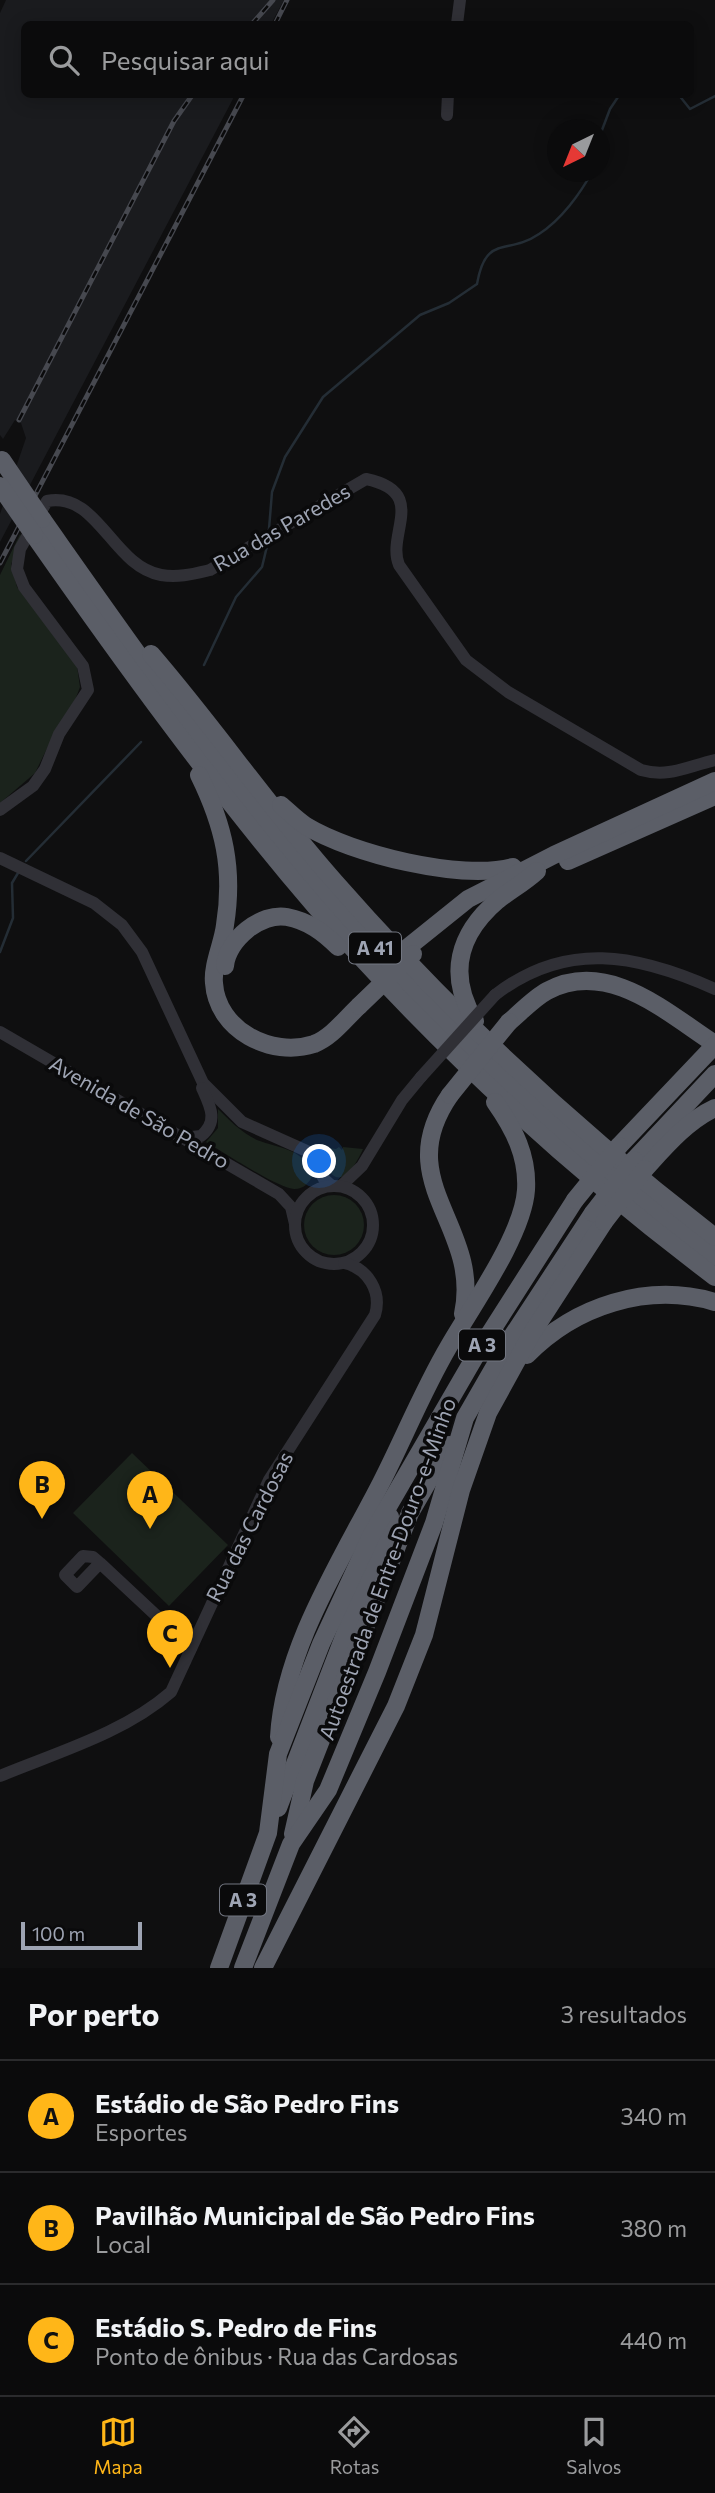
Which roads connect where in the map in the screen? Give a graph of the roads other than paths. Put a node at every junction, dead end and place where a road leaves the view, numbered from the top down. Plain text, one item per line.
1 (460, 0) edge
2 (457, 21) edge
3 (448, 98) edge
4 (447, 115) dead end
5 (1, 459) edge
6 (0, 486) edge
7 (38, 527) junction
8 (90, 587) junction
9 (182, 741) junction
10 (715, 760) edge
11 (240, 767) junction
12 (715, 781) edge
13 (715, 796) edge
14 (0, 810) edge
15 (554, 855) junction
16 (0, 858) edge
17 (537, 871) junction
18 (410, 951) junction
19 (369, 966) junction
20 (715, 989) edge
21 (356, 1003) junction
22 (1, 1032) edge
23 (715, 1045) edge
24 (503, 1057) junction
25 (192, 1066) junction
26 (715, 1074) edge
27 (475, 1075) junction
28 (715, 1108) edge
29 (183, 1138) junction
30 (369, 1156) junction
31 (640, 1164) junction
32 (318, 1168) junction
33 (337, 1186) junction
34 (279, 1194) junction
35 (311, 1194) junction
36 (369, 1206) junction
37 (598, 1217) junction
38 (295, 1224) junction
39 (715, 1237) edge
40 (367, 1246) junction
41 (715, 1257) edge
42 (344, 1263) junction
43 (365, 1274) junction
44 (715, 1277) edge
45 (715, 1302) edge
46 (461, 1325) junction
47 (503, 1385) junction
48 (465, 1418) junction
49 (397, 1494) junction
50 (100, 1563) dead end
51 (191, 1648) junction
52 (278, 1754) junction
53 (0, 1776) edge
54 (268, 1833) junction
55 (291, 1844) junction
56 (219, 1968) edge
57 (243, 1968) edge
58 (263, 1968) edge

1 - 2 street
3 - 4 street
5 - 7 highway, A 41, bridge
6 - 7 highway, A 41, bridge
7 - 8 highway, A 41
7 - 9 highway, A 41
8 - 11 highway
8 - 41 highway, A 41
9 - 19 highway, A 41
9 - 21 highway
10 - 14 street, Rua das Paredes
11 - 15 highway
11 - 24 highway
12 - 15 highway
13 - 17 highway
15 - 18 highway
16 - 25 street
17 - 18 highway
17 - 24 highway
18 - 21 highway, bridge
19 - 21 highway
19 - 27 highway, A 41
20 - 30 street, bridge
22 - 29 street, Avenida de São Pedro
23 - 46 highway, bridge
23 - 49 highway, Autoestrada de Entre-Douro-e-Minho / A 3, bridge
24 - 39 highway
25 - 29 street
25 - 32 street
26 - 31 highway
27 - 44 highway, A 41
27 - 46 highway
28 - 31 highway
29 - 34 street, Avenida de São Pedro
30 - 33 street
30 - 36 street
31 - 37 highway, bridge
32 - 33 street
32 - 35 street
33 - 35 street
33 - 36 street
34 - 35 street, Avenida de São Pedro
34 - 38 street
35 - 38 street
36 - 40 street
37 - 47 highway
37 - 48 highway, Autoestrada de Entre-Douro-e-Minho / A 3
38 - 42 street
40 - 42 street
40 - 43 street, Rua das Cardosas
42 - 43 street
43 - 51 street, Rua das Cardosas
45 - 47 highway
46 - 52 highway
47 - 58 highway
48 - 55 highway, A 3
48 - 55 highway, Autoestrada de Entre-Douro-e-Minho / A 3
49 - 52 highway, Autoestrada de Entre-Douro-e-Minho / A 3
49 - 54 highway, A 3
50 - 51 street
51 - 53 street, Rua das Cardosas
52 - 54 highway, Autoestrada de Entre-Douro-e-Minho / A 3
54 - 56 highway, Autoestrada de Entre-Douro-e-Minho / A 3
55 - 57 highway, Autoestrada de Entre-Douro-e-Minho / A 3

